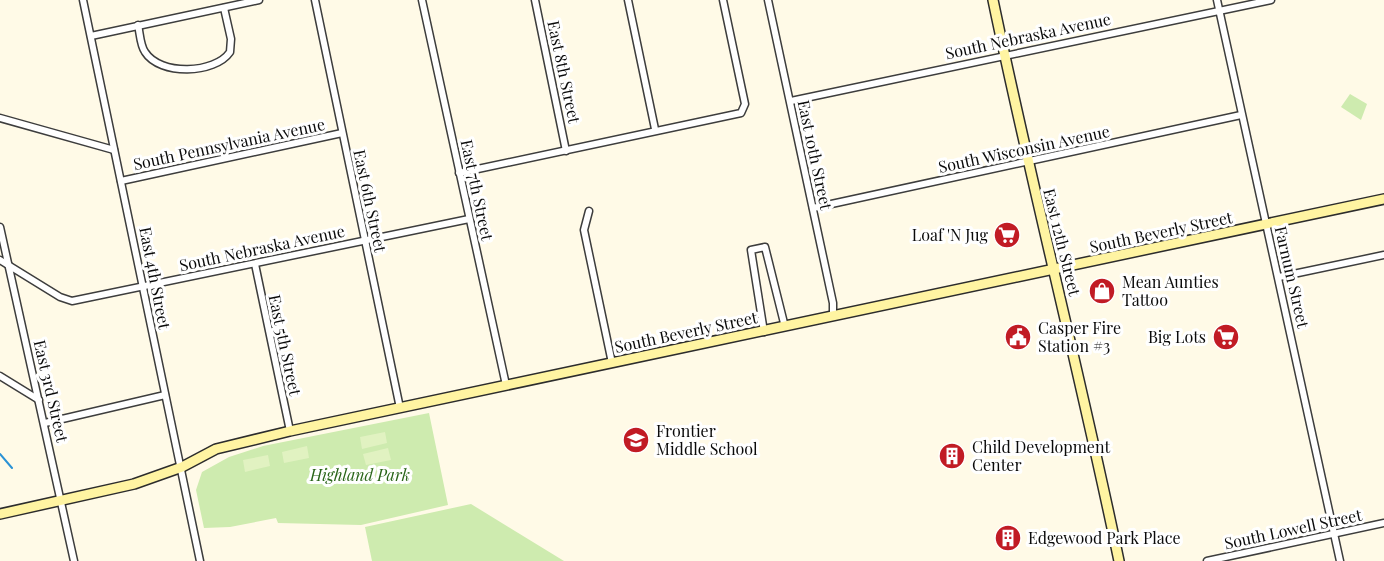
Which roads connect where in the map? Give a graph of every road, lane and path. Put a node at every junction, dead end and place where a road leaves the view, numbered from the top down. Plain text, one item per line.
1 (83, 0) edge
2 (259, 0) edge
3 (315, 0) edge
4 (422, 0) edge
5 (534, 0) edge
6 (628, 0) edge
7 (723, 0) edge
8 (768, 0) edge
9 (993, 0) edge
10 (1217, 0) edge
11 (1271, 0) edge
12 (224, 8) junction
13 (1219, 10) junction
14 (138, 25) junction
15 (91, 36) junction
16 (1004, 55) junction
17 (790, 101) junction
18 (1241, 115) junction
19 (0, 118) edge
20 (655, 129) junction
21 (342, 133) junction
22 (114, 150) junction
23 (566, 151) junction
24 (1028, 162) junction
25 (459, 173) junction
26 (122, 181) junction
27 (1384, 199) edge
28 (813, 208) junction
29 (589, 211) dead end
30 (469, 219) junction
31 (1266, 224) junction
32 (0, 226) edge
33 (365, 240) junction
34 (1384, 255) edge
35 (0, 261) edge
36 (255, 264) junction
37 (9, 266) junction
38 (1052, 271) junction
39 (1279, 277) junction
40 (142, 286) junction
41 (833, 316) junction
42 (785, 327) junction
43 (764, 332) junction
44 (612, 363) junction
45 (0, 376) edge
46 (506, 385) junction
47 (165, 395) junction
48 (39, 400) junction
49 (400, 408) junction
50 (45, 423) junction
51 (290, 431) junction
52 (182, 467) junction
53 (62, 501) junction
54 (0, 514) edge
55 (1384, 523) edge
56 (1334, 534) junction
57 (74, 561) edge
58 (200, 561) edge
59 (1119, 561) edge
60 (1207, 561) edge
61 (1340, 561) edge

1 - 15 street, East 4th Street
2 - 12 street
3 - 21 street, East 6th Street
4 - 25 street, East 7th Street
5 - 23 street, East 8th Street
6 - 20 street
7 - 20 street
8 - 17 street, East 10th Street
9 - 16 main road, East 12th Street
10 - 13 street, Farnum Street
11 - 13 street, South Nebraska Avenue
12 - 14 street
12 - 14 street
13 - 16 street, South Nebraska Avenue
13 - 18 street, Farnum Street
14 - 15 street
15 - 22 street, East 4th Street
16 - 17 street, South Nebraska Avenue
16 - 24 main road, East 12th Street
17 - 28 street, East 10th Street
18 - 24 street, South Wisconsin Avenue
18 - 31 street, Farnum Street
19 - 22 street, South Pennsylvania Avenue
20 - 23 street
21 - 26 street, South Pennsylvania Avenue
21 - 33 street, East 6th Street
22 - 26 street, East 4th Street
23 - 25 street
24 - 28 street, South Wisconsin Avenue
24 - 38 main road, East 12th Street
25 - 30 street, East 7th Street
26 - 40 street, East 4th Street
27 - 31 main road, South Beverly Street
28 - 41 street, East 10th Street
29 - 44 street
30 - 33 street, South Nebraska Avenue
30 - 46 street, East 7th Street
31 - 38 main road, South Beverly Street
31 - 39 street, Farnum Street
32 - 37 street, East 3rd Street
33 - 36 street, South Nebraska Avenue
33 - 49 street, East 6th Street
34 - 39 street
35 - 37 street, South Nebraska Avenue
36 - 40 street, South Nebraska Avenue
36 - 51 street, East 5th Street
37 - 40 street, South Nebraska Avenue
37 - 48 street, East 3rd Street
38 - 41 main road, South Beverly Street
38 - 59 main road, East 12th Street
39 - 56 street, Farnum Street
40 - 47 street, East 4th Street
41 - 42 main road, South Beverly Street
42 - 43 main road, South Beverly Street
42 - 43 street
43 - 44 main road, South Beverly Street
44 - 46 main road, South Beverly Street
45 - 48 street
46 - 49 main road, South Beverly Street
47 - 50 street
47 - 52 street, East 4th Street
48 - 50 street, East 3rd Street
49 - 51 main road, South Beverly Street
50 - 53 street, East 3rd Street
51 - 52 main road, South Beverly Street
52 - 53 main road, South Beverly Street
52 - 58 street, East 4th Street
53 - 54 main road, South Beverly Street
53 - 57 street, East 3rd Street
55 - 56 street, South Lowell Street
56 - 60 street, South Lowell Street
56 - 61 street, Farnum Street

